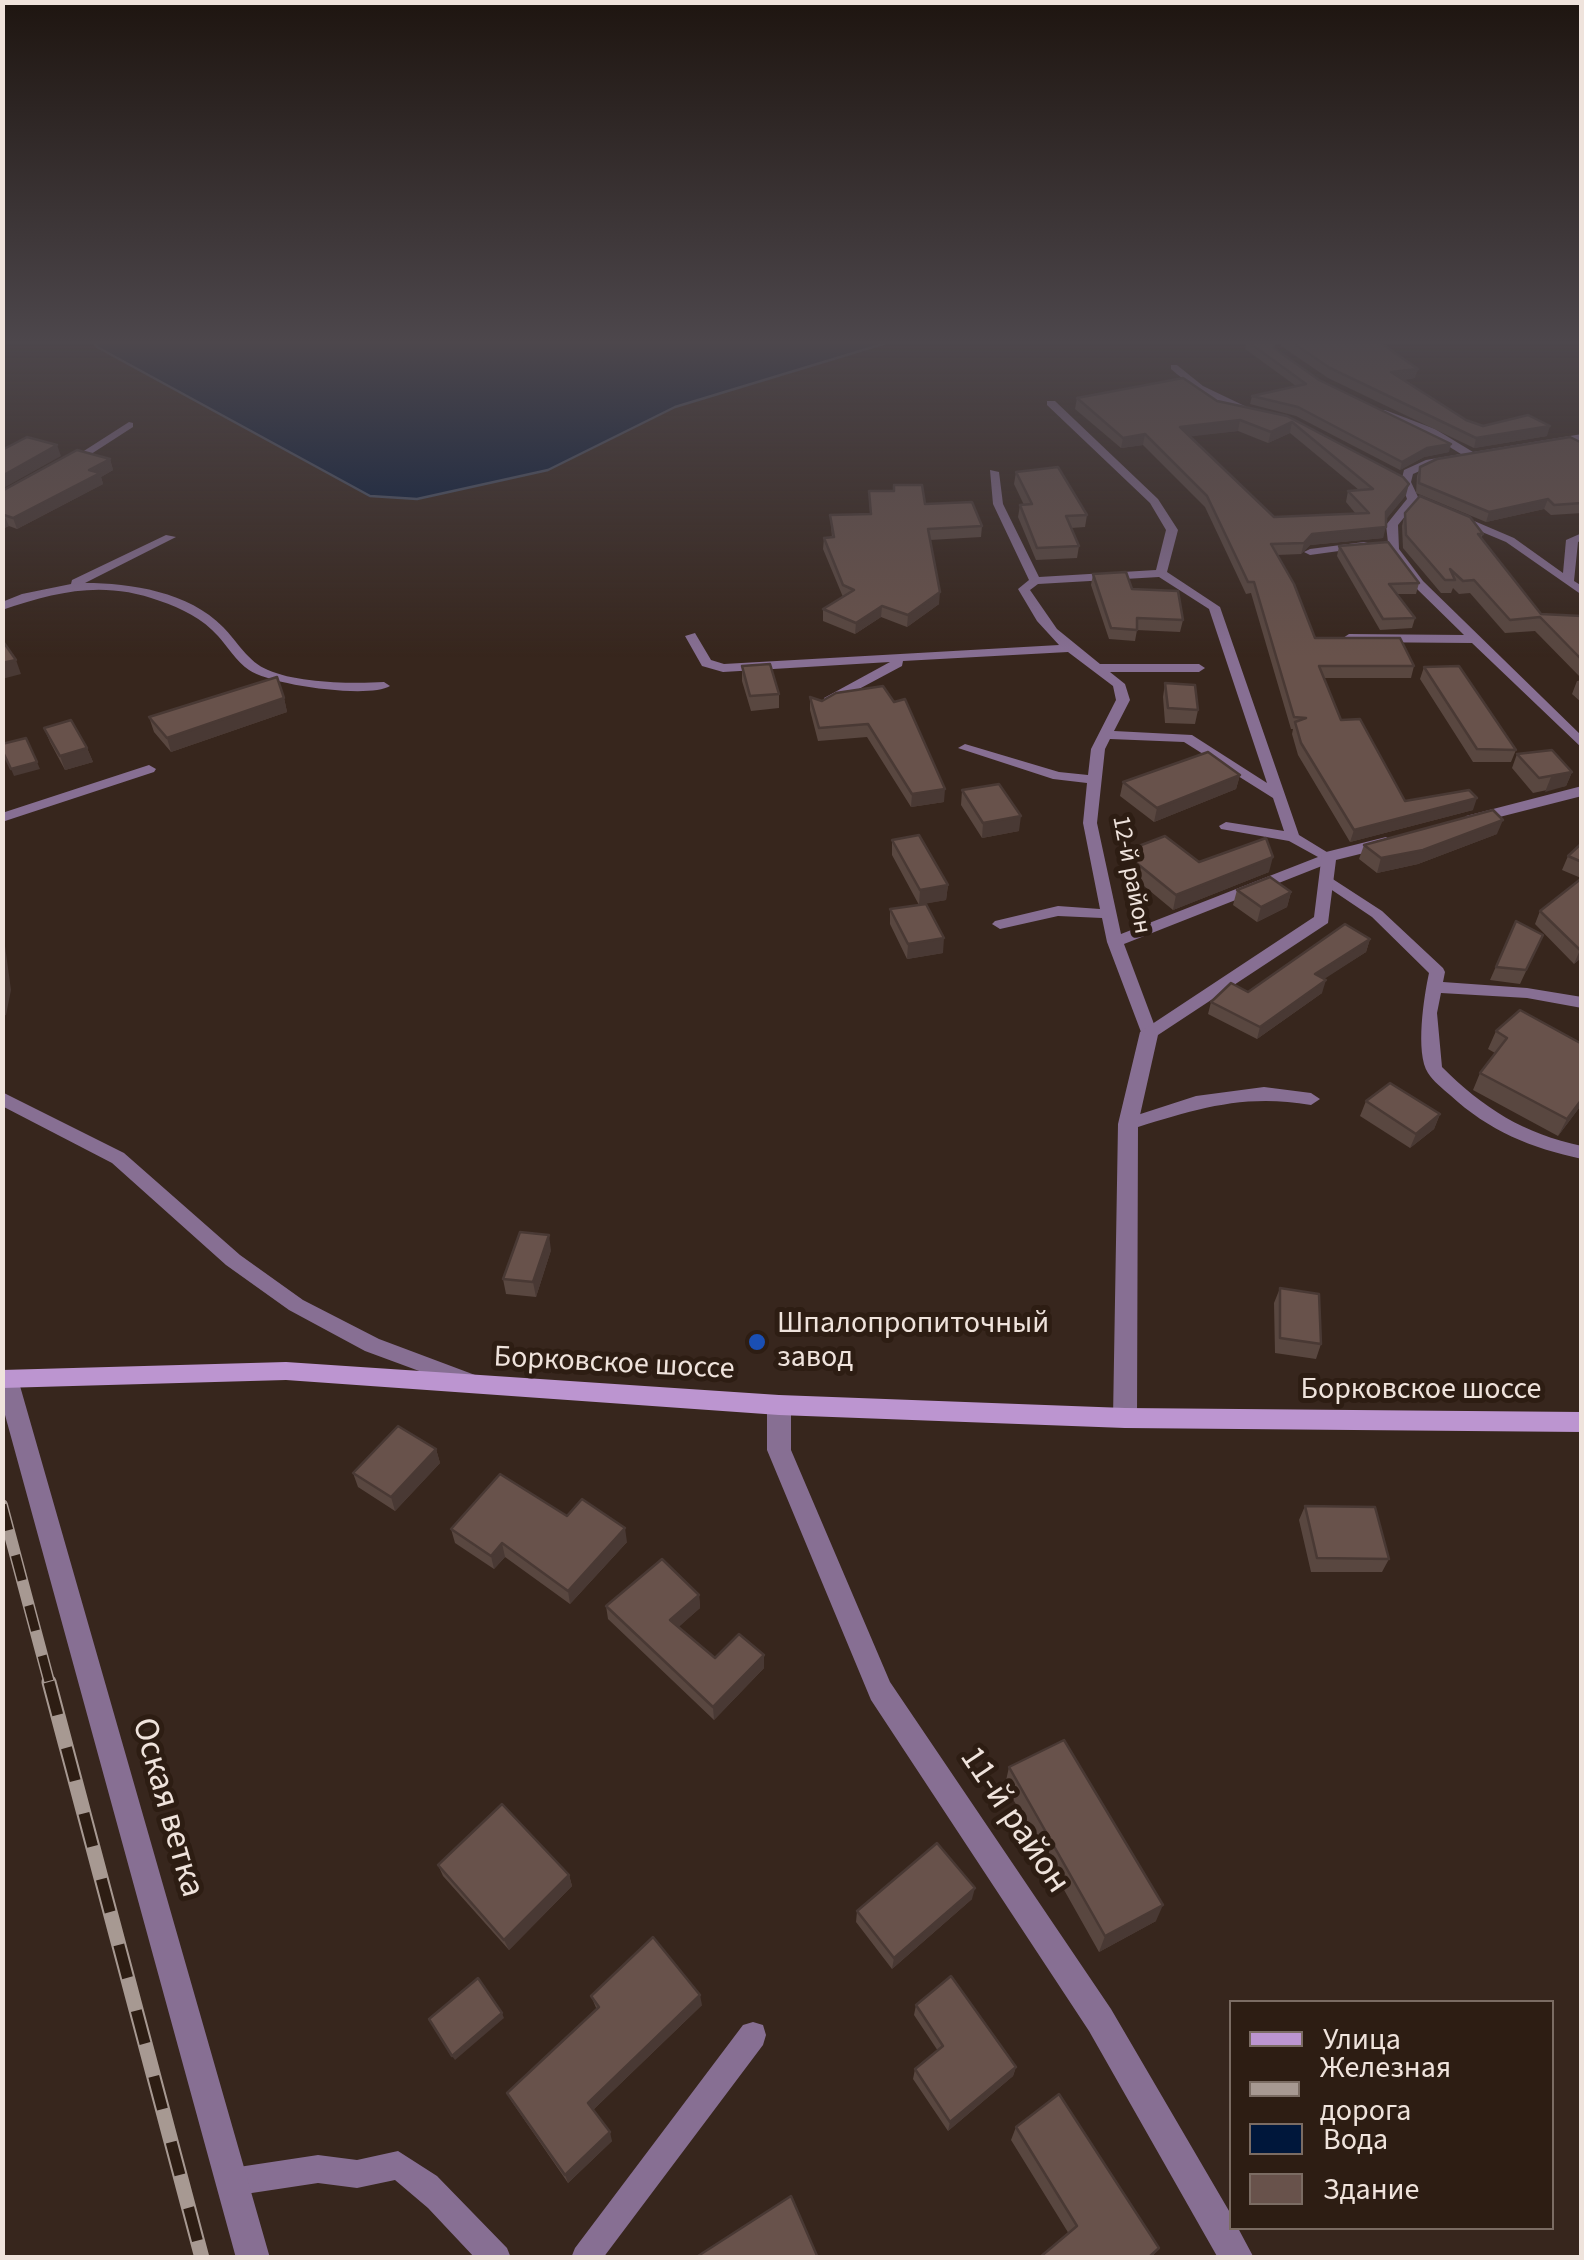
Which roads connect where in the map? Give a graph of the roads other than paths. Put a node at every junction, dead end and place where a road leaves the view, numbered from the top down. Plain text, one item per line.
1 (95, 446) edge
2 (1096, 446) edge
3 (1455, 446) edge
4 (1519, 446) edge
5 (1468, 454) junction
6 (58, 470) edge
7 (994, 472) dead end
8 (1392, 474) edge
9 (1406, 482) junction
10 (1413, 500) junction
11 (1582, 536) edge
12 (170, 537) dead end
13 (1393, 544) junction
14 (1310, 552) edge
15 (1161, 572) junction
16 (1035, 581) junction
17 (1568, 582) junction
18 (70, 586) junction
19 (1582, 592) edge
20 (2, 606) edge
21 (691, 636) dead end
22 (1349, 638) edge
23 (1475, 639) junction
24 (847, 644) dead end
25 (1069, 648) junction
26 (904, 660) junction
27 (862, 662) junction
28 (1096, 668) junction
29 (1199, 668) dead end
30 (384, 686) dead end
31 (820, 706) edge
32 (1106, 735) junction
33 (1582, 744) edge
34 (965, 748) dead end
35 (149, 769) dead end
36 (1095, 780) junction
37 (1582, 791) edge
38 (1279, 796) junction
39 (2, 818) edge
40 (1454, 824) edge
41 (1226, 826) dead end
42 (1292, 837) junction
43 (1400, 838) edge
44 (1327, 865) junction
45 (1109, 914) junction
46 (1000, 924) dead end
47 (1115, 942) junction
48 (1434, 988) junction
49 (1582, 1004) edge
50 (1149, 1032) junction
51 (2, 1098) edge
52 (1311, 1100) dead end
53 (1128, 1124) junction
54 (1582, 1153) edge
55 (4, 1373) edge
56 (484, 1388) junction
57 (778, 1405) junction
58 (1125, 1418) junction
59 (1582, 1422) edge
60 (753, 2036) dead end
61 (232, 2182) junction
62 (253, 2258) edge
63 (497, 2258) edge
64 (585, 2258) edge
65 (1238, 2258) edge

1 - 6 lane
2 - 15 lane
3 - 5 lane
4 - 5 lane
5 - 9 lane
7 - 16 lane
8 - 9 lane
9 - 10 lane
10 - 13 lane
10 - 17 lane
11 - 17 lane
12 - 18 lane
13 - 14 lane
13 - 23 lane
15 - 16 lane
15 - 38 lane
16 - 25 lane, 12-й район
17 - 19 lane
18 - 20 lane
18 - 30 lane
21 - 27 lane
22 - 23 lane
23 - 33 lane
24 - 27 lane
25 - 26 lane
25 - 28 lane, 12-й район
26 - 27 lane
26 - 31 lane
28 - 29 lane
28 - 32 lane, 12-й район
32 - 36 lane, 12-й район
32 - 38 lane
34 - 36 lane
35 - 39 lane
36 - 45 lane, 12-й район
37 - 40 street
38 - 42 lane
41 - 42 lane
42 - 44 lane
43 - 44 street
44 - 47 lane
44 - 48 lane
44 - 50 street
45 - 46 lane
45 - 47 lane, 12-й район
47 - 50 lane, 12-й район
48 - 49 lane
48 - 54 lane
50 - 53 street
51 - 56 lane
52 - 53 lane
53 - 58 street
55 - 56 street, Борковское шоссе
55 - 61 street, Оская ветка
56 - 57 street, Борковское шоссе
57 - 58 street, Борковское шоссе
57 - 65 street, 11-й район
58 - 59 street, Борковское шоссе
60 - 64 lane
61 - 62 street, Оская ветка
61 - 63 lane

